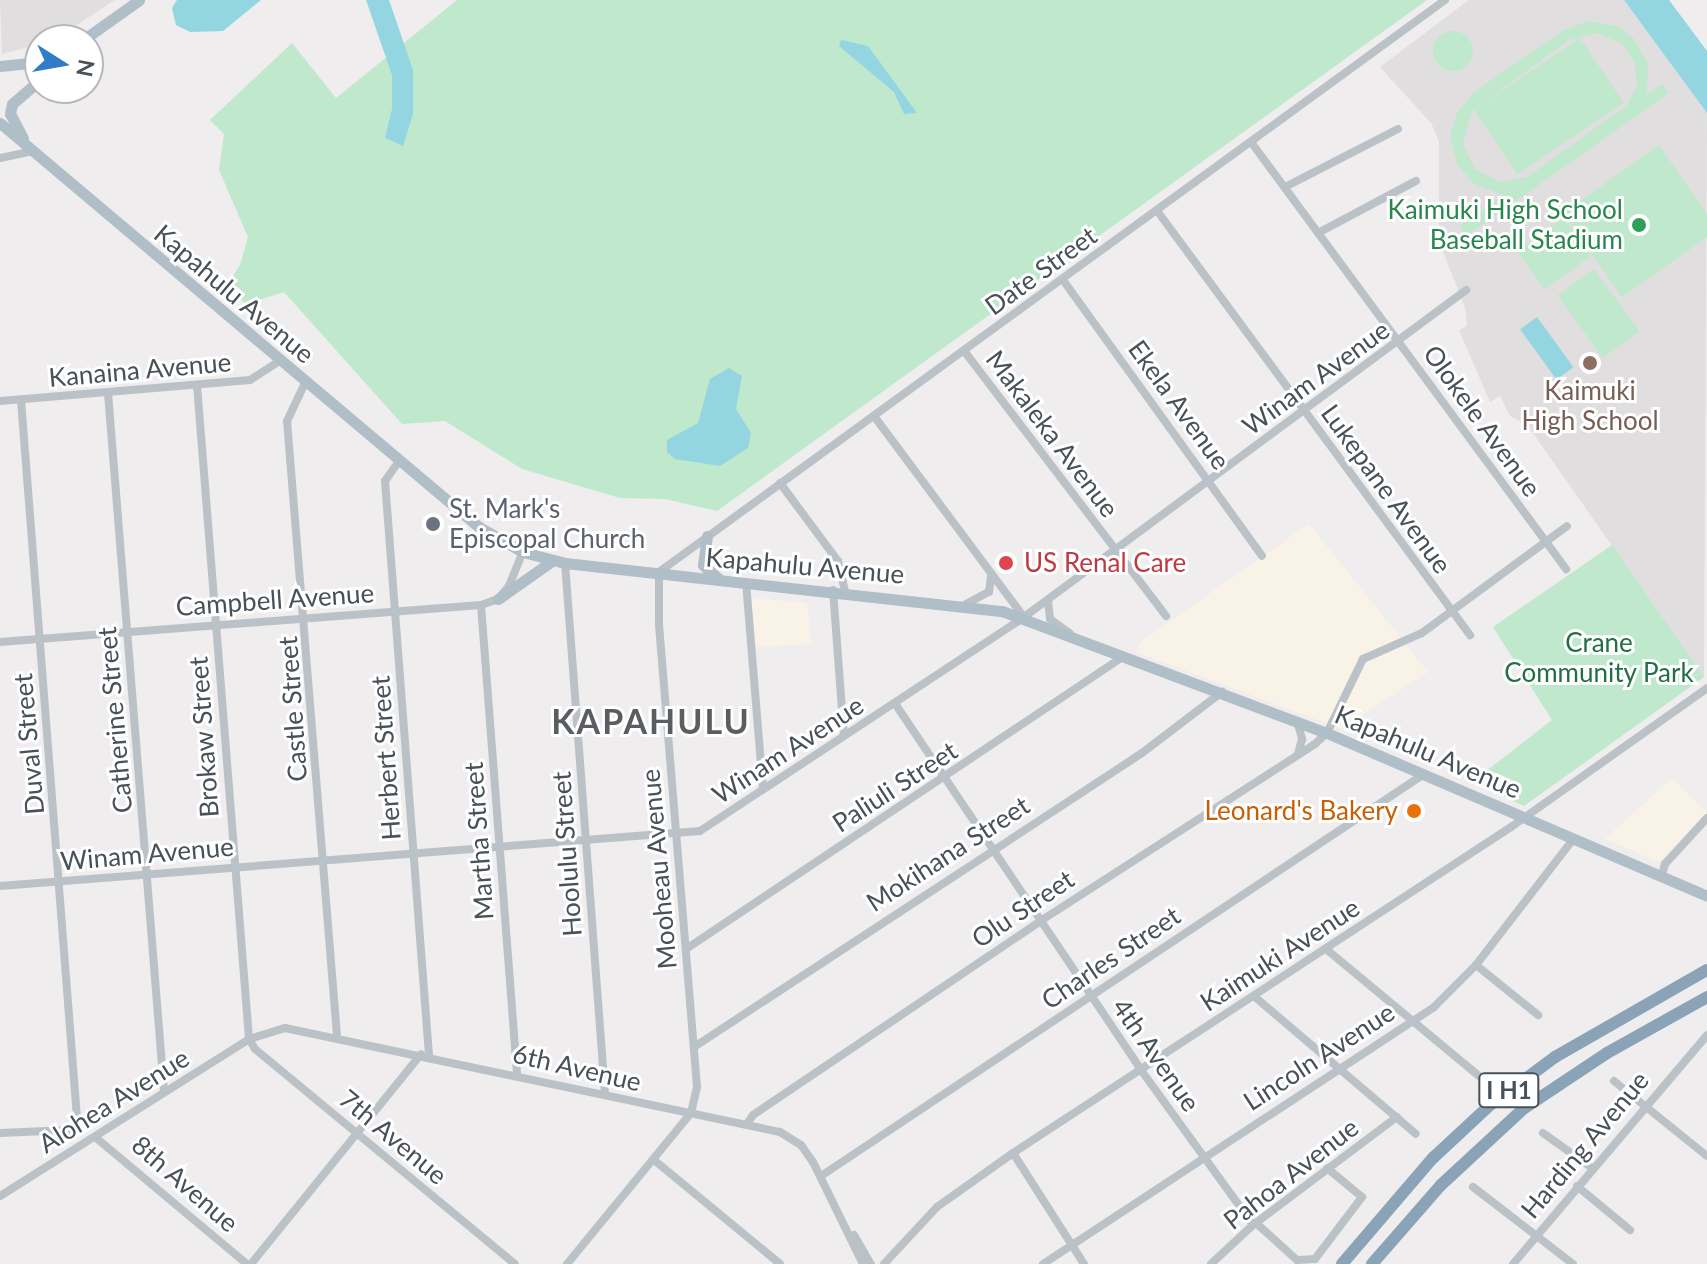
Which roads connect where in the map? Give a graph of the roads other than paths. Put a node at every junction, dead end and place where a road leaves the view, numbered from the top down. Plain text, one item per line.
1 (139, 0) edge
2 (1445, 0) edge
3 (104, 25) edge
4 (24, 64) edge
5 (0, 66) edge
6 (24, 94) edge
7 (0, 123) edge
8 (1398, 129) dead end
9 (1251, 142) junction
10 (30, 147) junction
11 (0, 158) edge
12 (1416, 181) dead end
13 (1285, 187) junction
14 (1158, 212) junction
15 (1318, 233) junction
16 (1063, 280) junction
17 (1466, 290) dead end
18 (1399, 341) junction
19 (965, 352) junction
20 (278, 362) junction
21 (305, 383) junction
22 (197, 385) junction
23 (108, 393) junction
24 (21, 400) junction
25 (0, 401) edge
26 (1305, 411) junction
27 (874, 416) junction
28 (399, 461) junction
29 (1210, 480) junction
30 (780, 483) junction
31 (1567, 526) dead end
32 (707, 536) junction
33 (1546, 541) junction
34 (1116, 550) junction
35 (523, 552) junction
36 (1262, 556) dead end
37 (558, 562) junction
38 (1566, 569) dead end
39 (659, 572) junction
40 (991, 576) junction
41 (719, 579) junction
42 (746, 582) junction
43 (839, 591) junction
44 (498, 599) junction
45 (1048, 600) junction
46 (966, 604) junction
47 (481, 605) junction
48 (395, 611) junction
49 (1450, 611) junction
50 (1166, 616) dead end
51 (306, 617) junction
52 (1024, 617) junction
53 (216, 623) junction
54 (127, 632) junction
55 (1072, 635) junction
56 (1470, 635) dead end
57 (40, 639) junction
58 (0, 642) edge
59 (1125, 655) junction
60 (1707, 688) edge
61 (1223, 692) junction
62 (896, 705) junction
63 (1297, 721) junction
64 (1327, 733) junction
65 (844, 736) junction
66 (1297, 755) junction
67 (1424, 774) junction
68 (945, 777) junction
69 (763, 787) junction
70 (1525, 817) junction
71 (1707, 818) edge
72 (676, 836) junction
73 (1574, 838) junction
74 (586, 841) junction
75 (499, 845) junction
76 (992, 848) junction
77 (413, 852) junction
78 (324, 860) junction
79 (234, 868) junction
80 (148, 874) junction
81 (1662, 875) junction
82 (62, 881) junction
83 (0, 886) edge
84 (1707, 893) edge
85 (1042, 920) junction
86 (686, 949) junction
87 (1326, 949) junction
88 (1476, 965) junction
89 (1707, 968) edge
90 (1091, 996) junction
91 (1255, 997) junction
92 (1707, 1000) edge
93 (1538, 1015) dead end
94 (1411, 1020) junction
95 (1707, 1025) edge
96 (1707, 1035) edge
97 (337, 1036) junction
98 (249, 1039) junction
99 (694, 1047) junction
100 (1689, 1052) junction
101 (425, 1055) junction
102 (1342, 1067) junction
103 (1141, 1070) junction
104 (517, 1075) junction
105 (1479, 1076) dead end
106 (1614, 1081) dead end
107 (164, 1091) junction
108 (605, 1094) junction
109 (1645, 1104) junction
110 (691, 1113) junction
111 (1397, 1117) junction
112 (747, 1124) junction
113 (0, 1133) edge
114 (1543, 1133) dead end
115 (1416, 1134) dead end
116 (358, 1135) junction
117 (95, 1137) junction
118 (1013, 1153) junction
119 (1707, 1156) edge
120 (1203, 1158) junction
121 (654, 1160) junction
122 (1327, 1168) junction
123 (1592, 1168) junction
124 (821, 1176) junction
125 (1577, 1186) junction
126 (1473, 1187) dead end
127 (0, 1196) edge
128 (1254, 1224) junction
129 (848, 1228) junction
130 (1630, 1230) dead end
131 (1537, 1234) junction
132 (1071, 1244) junction
133 (868, 1252) junction
134 (892, 1254) junction
135 (249, 1264) edge
136 (515, 1264) edge
137 (567, 1264) edge
138 (780, 1264) edge
139 (863, 1264) edge
140 (871, 1264) edge
141 (884, 1264) edge
142 (1043, 1264) edge
143 (1084, 1264) edge
144 (1211, 1264) edge
145 (1340, 1264) edge
146 (1374, 1264) edge
147 (1513, 1264) edge
148 (1573, 1264) edge

1 - 3 main road
2 - 9 street, Date Street
4 - 5 main road
6 - 10 main road
7 - 10 main road, Kapahulu Avenue
8 - 13 street
9 - 13 street, Olokele Avenue
9 - 14 street, Date Street
10 - 11 street
10 - 20 main road, Kapahulu Avenue
12 - 15 street
13 - 15 street, Olokele Avenue
14 - 16 street, Date Street
14 - 26 street, Lukepane Avenue
15 - 18 street, Olokele Avenue
16 - 19 street, Date Street
16 - 29 street, Ekela Avenue
17 - 18 street, Winam Avenue
18 - 26 street, Winam Avenue
18 - 33 street, Olokele Avenue
19 - 27 street, Date Street
19 - 34 street, Makaleka Avenue
20 - 21 main road, Kapahulu Avenue
20 - 22 street, Kanaina Avenue
21 - 28 main road, Kapahulu Avenue
21 - 51 street, Castle Street
22 - 23 street, Kanaina Avenue
22 - 53 street, Brokaw Street
23 - 24 street, Kanaina Avenue
23 - 54 street, Catherine Street
24 - 25 street, Kanaina Avenue
24 - 57 street, Duval Street
26 - 29 street, Winam Avenue
26 - 49 street, Lukepane Avenue
27 - 30 street, Date Street
27 - 40 street
28 - 35 main road, Kapahulu Avenue
28 - 48 street, Herbert Street
29 - 34 street, Winam Avenue
29 - 36 street, Ekela Avenue
30 - 32 street, Date Street
30 - 43 street
31 - 33 street
32 - 39 street, Date Street
32 - 41 main road
33 - 38 street, Olokele Avenue
33 - 49 street
34 - 45 street, Winam Avenue
34 - 50 street, Makaleka Avenue
35 - 37 main road, Kapahulu Avenue
35 - 44 street
37 - 39 main road, Kapahulu Avenue
37 - 44 main road
37 - 74 street, Hoolulu Street
39 - 41 main road, Kapahulu Avenue
39 - 72 street, Mooheau Avenue
40 - 46 street
40 - 52 street
41 - 42 main road, Kapahulu Avenue
42 - 43 main road, Kapahulu Avenue
42 - 69 street
43 - 46 main road, Kapahulu Avenue
43 - 65 street
44 - 47 street, Campbell Avenue
45 - 52 street, Winam Avenue
45 - 55 street
46 - 52 main road, Kapahulu Avenue
47 - 48 street, Campbell Avenue
47 - 75 street, Martha Street
48 - 51 street, Campbell Avenue
48 - 77 street, Herbert Street
49 - 56 street, Lukepane Avenue
49 - 64 street
51 - 53 street, Campbell Avenue
51 - 78 street, Castle Street
52 - 55 main road, Kapahulu Avenue
52 - 62 street, Winam Avenue
53 - 54 street, Campbell Avenue
53 - 79 street, Brokaw Street
54 - 57 street, Campbell Avenue
54 - 80 street, Catherine Street
55 - 59 main road, Kapahulu Avenue
57 - 58 street, Campbell Avenue
57 - 82 street, Duval Street
59 - 61 main road, Kapahulu Avenue
59 - 68 street, Paliuli Street
60 - 70 street, Kaimuki Avenue
61 - 63 main road, Kapahulu Avenue
61 - 76 street, Mokihana Street
62 - 65 street, Winam Avenue
62 - 68 street, 4th Avenue
63 - 64 main road, Kapahulu Avenue
63 - 66 street
64 - 66 street, Olu Street
64 - 67 main road, Kapahulu Avenue
65 - 69 street, Winam Avenue
66 - 85 street, Olu Street
67 - 70 main road, Kapahulu Avenue
67 - 90 street, Charles Street
68 - 76 street, 4th Avenue
68 - 86 street, Paliuli Street
69 - 72 street, Winam Avenue
70 - 73 main road, Kapahulu Avenue
70 - 87 street, Kaimuki Avenue
71 - 81 street
72 - 74 street, Winam Avenue
72 - 86 street, Mooheau Avenue
73 - 81 main road, Kapahulu Avenue
73 - 88 street, Lincoln Avenue
74 - 75 street, Winam Avenue
74 - 108 street, Hoolulu Street
75 - 77 street, Winam Avenue
75 - 104 street, Martha Street
76 - 85 street, 4th Avenue
76 - 99 street, Mokihana Street
77 - 78 street, Winam Avenue
77 - 101 street, Herbert Street
78 - 79 street, Winam Avenue
78 - 97 street, Castle Street
79 - 80 street, Winam Avenue
79 - 98 street, Brokaw Street
80 - 82 street, Winam Avenue
80 - 107 street, Catherine Street
81 - 84 main road, Kapahulu Avenue
82 - 83 street, Winam Avenue
82 - 113 street, Duval Street
85 - 90 street, 4th Avenue
85 - 112 street, Olu Street
86 - 99 street, Mooheau Avenue
87 - 91 street, Kaimuki Avenue
87 - 94 street
88 - 93 street
88 - 94 street, Lincoln Avenue
89 - 145 highway, I H1
90 - 103 street, 4th Avenue
90 - 124 street, Charles Street
91 - 102 street
91 - 103 street, Kaimuki Avenue
92 - 146 highway, I H1
94 - 102 street, Lincoln Avenue
94 - 105 street
95 - 100 street, Harding Avenue
96 - 100 street, Harding Avenue
97 - 98 street, 6th Avenue
97 - 101 street, 6th Avenue
98 - 107 street, Alohea Avenue
98 - 116 street, 7th Avenue
99 - 110 street, Mooheau Avenue
100 - 109 street, Harding Avenue
101 - 104 street, 6th Avenue
101 - 116 street
102 - 111 street
102 - 120 street, Lincoln Avenue
103 - 118 street, Kaimuki Avenue
103 - 120 street, 4th Avenue
104 - 108 street, 6th Avenue
106 - 109 street
107 - 117 street, Alohea Avenue
108 - 110 street, 6th Avenue
109 - 119 street
109 - 123 street, Harding Avenue
110 - 112 street, 6th Avenue
110 - 121 street
111 - 115 street
111 - 122 street, Pahoa Avenue
112 - 124 street, 6th Avenue
114 - 123 street
116 - 135 street
116 - 136 street, 7th Avenue
117 - 127 street, Alohea Avenue
117 - 135 street, 8th Avenue
118 - 132 street
118 - 134 street, Kaimuki Avenue
120 - 128 street, 4th Avenue
120 - 132 street, Lincoln Avenue
121 - 137 street
121 - 138 street
122 - 128 street, Pahoa Avenue
122 - 128 street, 4th Avenue
123 - 125 street, Harding Avenue
124 - 129 street, 6th Avenue
125 - 130 street
125 - 131 street, Harding Avenue
126 - 131 street
128 - 144 street, Pahoa Avenue
129 - 133 street, 6th Avenue
129 - 139 street, 6th Avenue
131 - 147 street, Harding Avenue
131 - 148 street
132 - 142 street, Lincoln Avenue
132 - 143 street
133 - 134 street
133 - 140 street, 6th Avenue
134 - 141 street, Kaimuki Avenue

